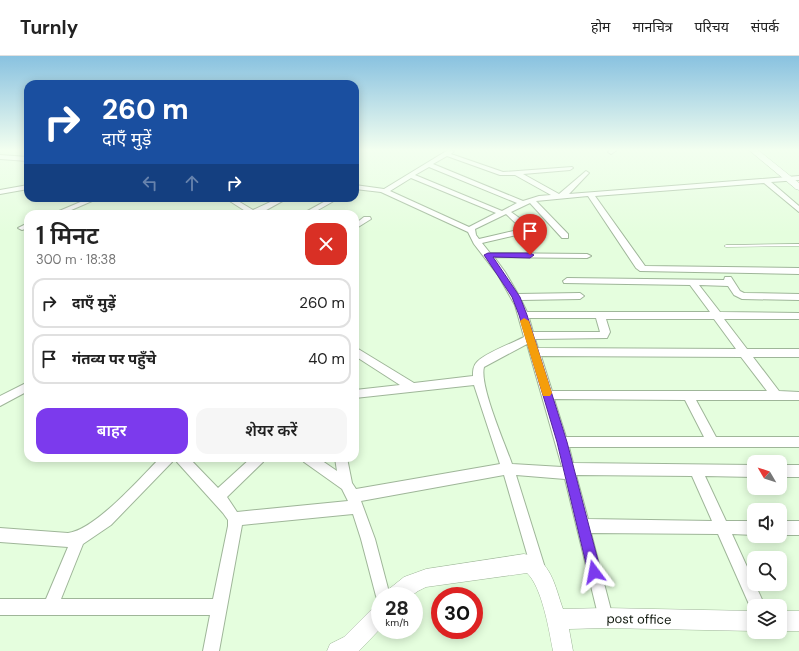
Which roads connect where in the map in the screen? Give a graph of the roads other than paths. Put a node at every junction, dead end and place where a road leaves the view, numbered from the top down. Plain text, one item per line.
1 (408, 178) edge
2 (416, 178) edge
3 (463, 178) edge
4 (525, 178) edge
5 (581, 178) edge
6 (794, 178) edge
7 (765, 180) junction
8 (799, 187) edge
9 (24, 188) edge
10 (359, 188) edge
11 (385, 191) junction
12 (0, 192) edge
13 (590, 194) junction
14 (560, 197) junction
15 (86, 202) edge
16 (238, 202) edge
17 (277, 202) edge
18 (328, 202) edge
19 (527, 202) junction
20 (66, 210) edge
21 (249, 210) edge
22 (262, 210) edge
23 (314, 210) edge
24 (799, 210) edge
25 (504, 212) junction
26 (367, 219) dead end
27 (359, 224) edge
28 (471, 231) junction
29 (565, 236) dead end
30 (478, 242) junction
31 (799, 245) edge
32 (726, 246) dead end
33 (488, 255) junction
34 (587, 256) dead end
35 (721, 269) junction
36 (799, 271) edge
37 (567, 281) dead end
38 (693, 283) junction
39 (731, 283) junction
40 (580, 296) dead end
41 (516, 297) junction
42 (799, 297) edge
43 (523, 315) junction
44 (600, 315) junction
45 (718, 315) junction
46 (799, 316) edge
47 (529, 337) junction
48 (534, 352) junction
49 (746, 353) junction
50 (799, 353) edge
51 (359, 354) edge
52 (479, 380) junction
53 (412, 387) junction
54 (24, 388) edge
55 (359, 394) edge
56 (548, 395) junction
57 (689, 396) junction
58 (776, 396) junction
59 (799, 396) edge
60 (0, 401) edge
61 (562, 442) junction
62 (713, 442) junction
63 (799, 442) edge
64 (164, 462) edge
65 (185, 462) edge
66 (255, 462) edge
67 (313, 462) edge
68 (342, 462) edge
69 (508, 469) junction
70 (696, 470) junction
71 (569, 471) junction
72 (747, 471) edge
73 (787, 471) edge
74 (799, 471) edge
75 (352, 496) junction
76 (218, 497) junction
77 (234, 519) junction
78 (584, 526) junction
79 (722, 527) junction
80 (747, 528) edge
81 (787, 528) edge
82 (799, 528) edge
83 (0, 535) edge
84 (78, 539) junction
85 (540, 572) junction
86 (381, 587) edge
87 (407, 587) edge
88 (754, 599) edge
89 (0, 607) edge
90 (50, 607) junction
91 (219, 607) junction
92 (605, 618) junction
93 (557, 619) junction
94 (747, 621) edge
95 (787, 621) edge
96 (799, 621) edge
97 (371, 624) edge
98 (211, 651) edge
99 (337, 651) edge
100 (563, 651) edge

1 - 11 street
2 - 25 street
3 - 19 street
4 - 14 street
5 - 14 street
6 - 7 street
6 - 8 street
7 - 13 street
7 - 24 street
9 - 12 street
10 - 11 street
11 - 28 street
13 - 14 street
13 - 35 street
14 - 19 street
15 - 20 street
16 - 21 street
17 - 22 street
18 - 23 street
19 - 25 street
19 - 29 street
25 - 28 street
25 - 30 street
26 - 27 street
28 - 30 street
30 - 33 street
31 - 32 lane
33 - 34 street
33 - 41 street
35 - 36 street
35 - 39 street
37 - 38 street
38 - 39 street
38 - 45 street
39 - 42 street
40 - 41 street
41 - 43 street
43 - 44 street
43 - 47 street
44 - 45 street
44 - 47 street
45 - 46 street
45 - 49 street
47 - 48 street
47 - 52 street
48 - 49 street
48 - 56 street
49 - 50 street
49 - 58 street
51 - 53 street
52 - 53 street
52 - 69 street
53 - 55 street
54 - 60 street
56 - 57 street
56 - 61 street
57 - 58 street
57 - 62 street
58 - 59 street
61 - 62 street
61 - 71 street
62 - 63 street
64 - 84 street
65 - 76 street
66 - 76 street
67 - 75 street
68 - 75 street
69 - 71 street
69 - 75 street
69 - 85 street
70 - 71 street
70 - 72 street
70 - 79 street
71 - 78 street
73 - 74 street
75 - 77 street
75 - 86 street
76 - 77 street
77 - 91 street
78 - 79 street
78 - 92 street
79 - 80 street
79 - 88 street
81 - 82 street
83 - 84 street
84 - 90 street
85 - 87 street
85 - 93 street
89 - 90 street
90 - 91 street
91 - 98 street
92 - 93 street, post office
92 - 94 street, post office
93 - 100 street
95 - 96 street
97 - 99 street

